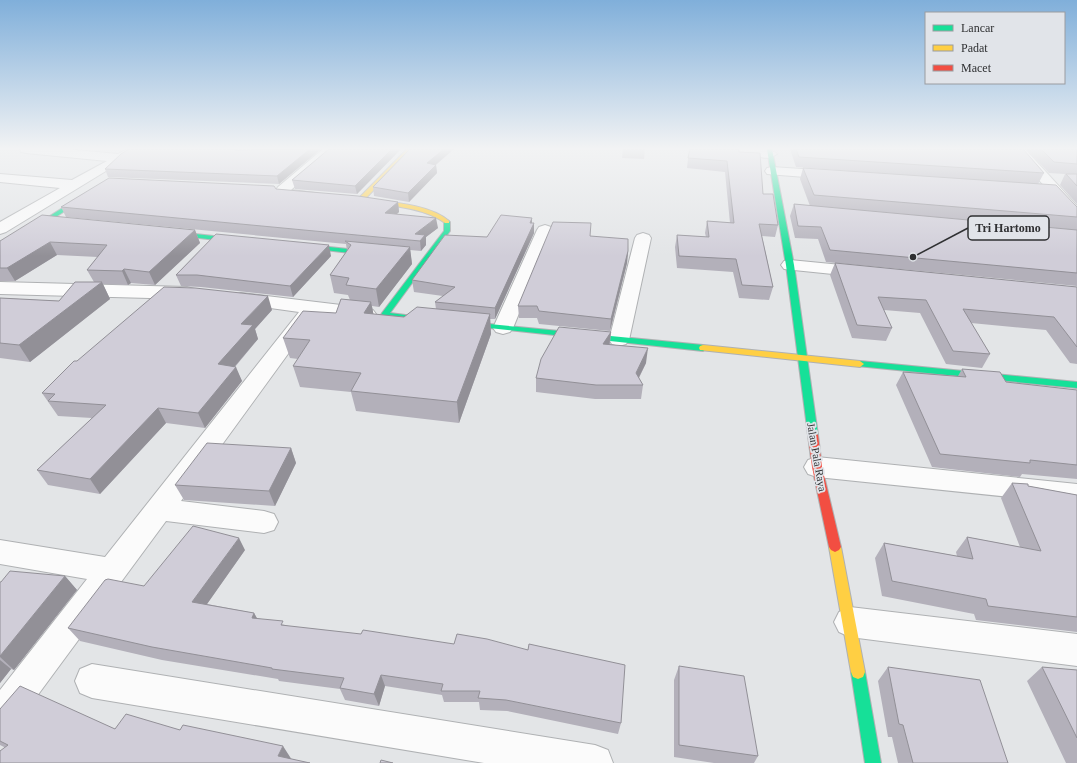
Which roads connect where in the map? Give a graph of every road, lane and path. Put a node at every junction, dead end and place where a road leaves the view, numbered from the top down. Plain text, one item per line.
1 (70, 185) edge
2 (74, 185) joint
3 (286, 185) edge
4 (375, 185) edge
5 (775, 185) edge
6 (1059, 185) joint
7 (97, 188) edge
8 (1033, 189) edge
9 (321, 197) edge
10 (344, 198) edge
11 (360, 200) junction
12 (781, 210) junction
13 (798, 212) edge
14 (1076, 213) edge
15 (76, 224) edge
16 (3, 225) edge
17 (545, 230) dead end
18 (154, 232) edge
19 (216, 238) junction
20 (643, 238) dead end
21 (255, 242) edge
22 (294, 246) edge
23 (200, 254) edge
24 (388, 255) edge
25 (790, 265) junction
26 (879, 273) edge
27 (178, 276) edge
28 (0, 288) edge
29 (162, 292) junction
30 (202, 294) edge
31 (225, 297) edge
32 (312, 308) junction
33 (385, 315) junction
34 (424, 320) edge
35 (448, 322) edge
36 (503, 328) junction
37 (619, 340) junction
38 (803, 359) junction
39 (1077, 385) edge
40 (816, 467) junction
41 (1077, 494) edge
42 (158, 509) junction
43 (264, 522) dead end
44 (0, 552) edge
45 (113, 571) junction
46 (850, 622) junction
47 (1077, 650) edge
48 (92, 680) dead end
49 (0, 718) edge
50 (595, 763) edge
51 (874, 763) edge

1 - 2 street
2 - 16 street
3 - 9 street
4 - 11 street
5 - 12 street, Jalan Pala Raya
6 - 8 street
6 - 14 street
7 - 15 street
10 - 11 street
11 - 33 street
12 - 13 street
12 - 25 street, Jalan Pala Raya
17 - 36 street
18 - 19 street
19 - 21 street
19 - 23 street
20 - 37 street
22 - 24 street
25 - 26 street
25 - 38 street, Jalan Pala Raya
27 - 29 street
28 - 29 street
29 - 30 street
31 - 32 street
32 - 33 street
32 - 42 street
33 - 34 street
35 - 36 street
36 - 37 street
37 - 38 street
38 - 39 street
38 - 40 street, Jalan Pala Raya
40 - 41 street
40 - 46 street, Jalan Pala Raya
42 - 43 street
42 - 45 street
44 - 45 street
45 - 49 street
46 - 47 street
46 - 51 street, Jalan Pala Raya
48 - 50 street

